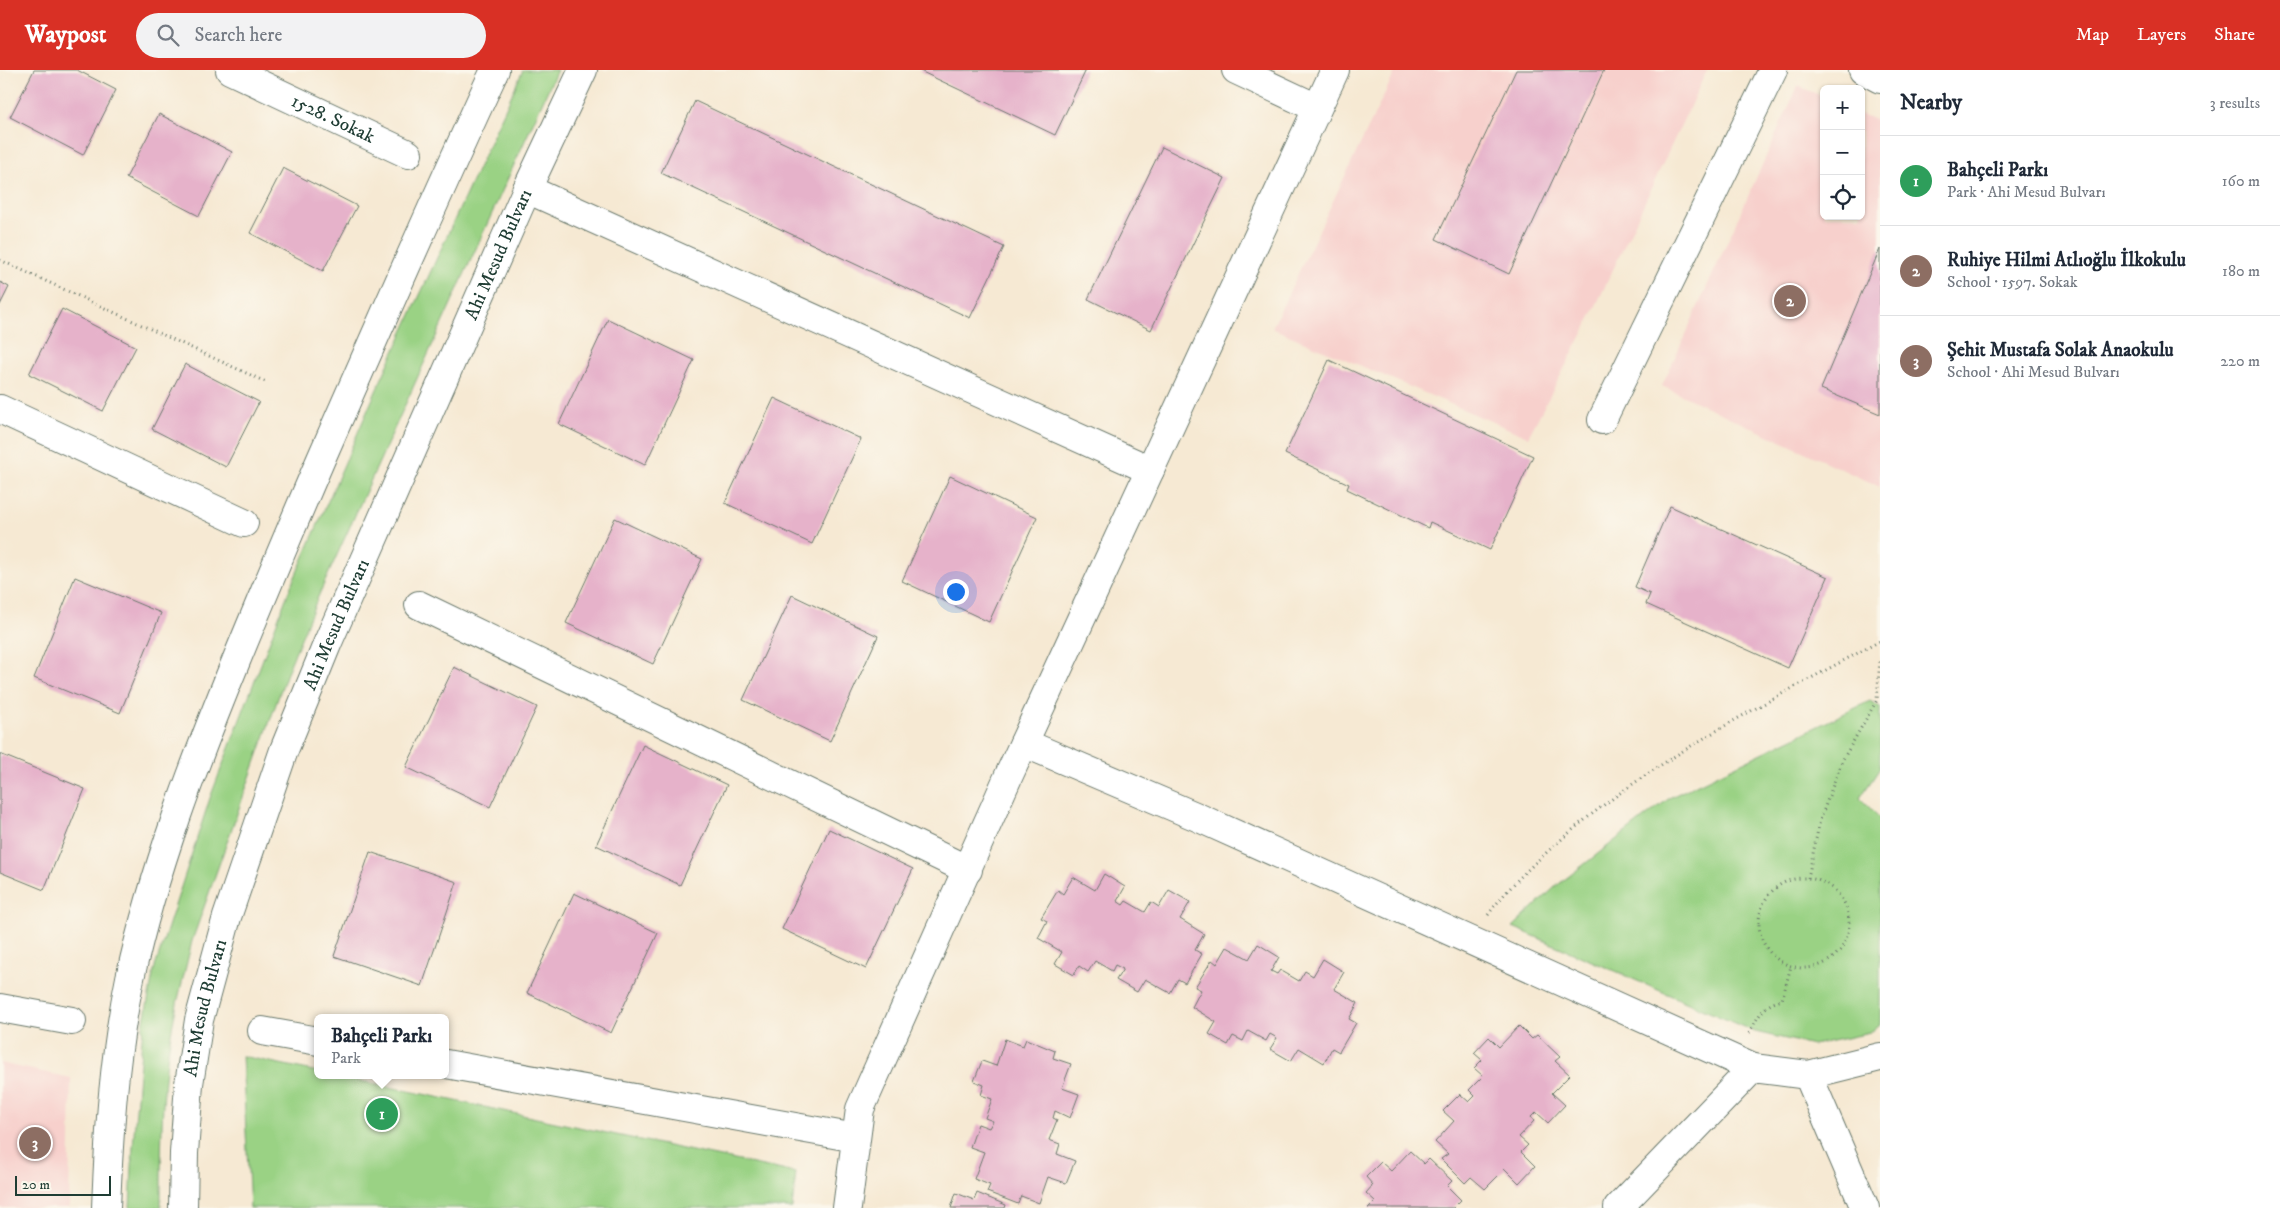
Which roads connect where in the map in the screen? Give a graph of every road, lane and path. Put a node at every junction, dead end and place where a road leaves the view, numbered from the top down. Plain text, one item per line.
1 (230, 70) edge
2 (495, 70) edge
3 (583, 70) edge
4 (1236, 70) edge
5 (1335, 70) edge
6 (1774, 70) edge
7 (1863, 70) edge
8 (1880, 78) edge
9 (1318, 108) junction
10 (408, 154) dead end
11 (527, 189) junction
12 (0, 260) edge
13 (268, 383) dead end
14 (0, 409) edge
15 (1602, 420) dead end
16 (1150, 470) junction
17 (244, 523) dead end
18 (419, 605) dead end
19 (1880, 641) edge
20 (1880, 659) edge
21 (1024, 743) junction
22 (968, 870) junction
23 (1808, 878) junction
24 (1475, 942) junction
25 (1791, 966) junction
26 (0, 1008) edge
27 (72, 1021) dead end
28 (262, 1031) dead end
29 (1747, 1037) dead end
30 (314, 1040) edge
31 (1880, 1057) edge
32 (449, 1065) edge
33 (1753, 1068) junction
34 (1808, 1075) junction
35 (856, 1138) junction
36 (106, 1208) edge
37 (183, 1208) edge
38 (847, 1208) edge
39 (1618, 1208) edge
40 (1865, 1208) edge

1 - 10 street, 1528. Sokak
2 - 36 street
3 - 11 street, Ahi Mesud Bulvarı
4 - 9 street
5 - 9 street
6 - 15 street
7 - 8 street
9 - 16 street
11 - 16 street
11 - 37 street, Ahi Mesud Bulvarı
12 - 13 path
14 - 17 street
16 - 21 street
18 - 22 street
19 - 24 path
20 - 23 path
21 - 22 street
21 - 24 street
22 - 35 street
23 - 25 path
23 - 25 path
24 - 33 street
25 - 29 path
26 - 27 street
28 - 30 street
31 - 34 street
32 - 35 street
33 - 34 street
33 - 39 street
34 - 40 street
35 - 38 street

